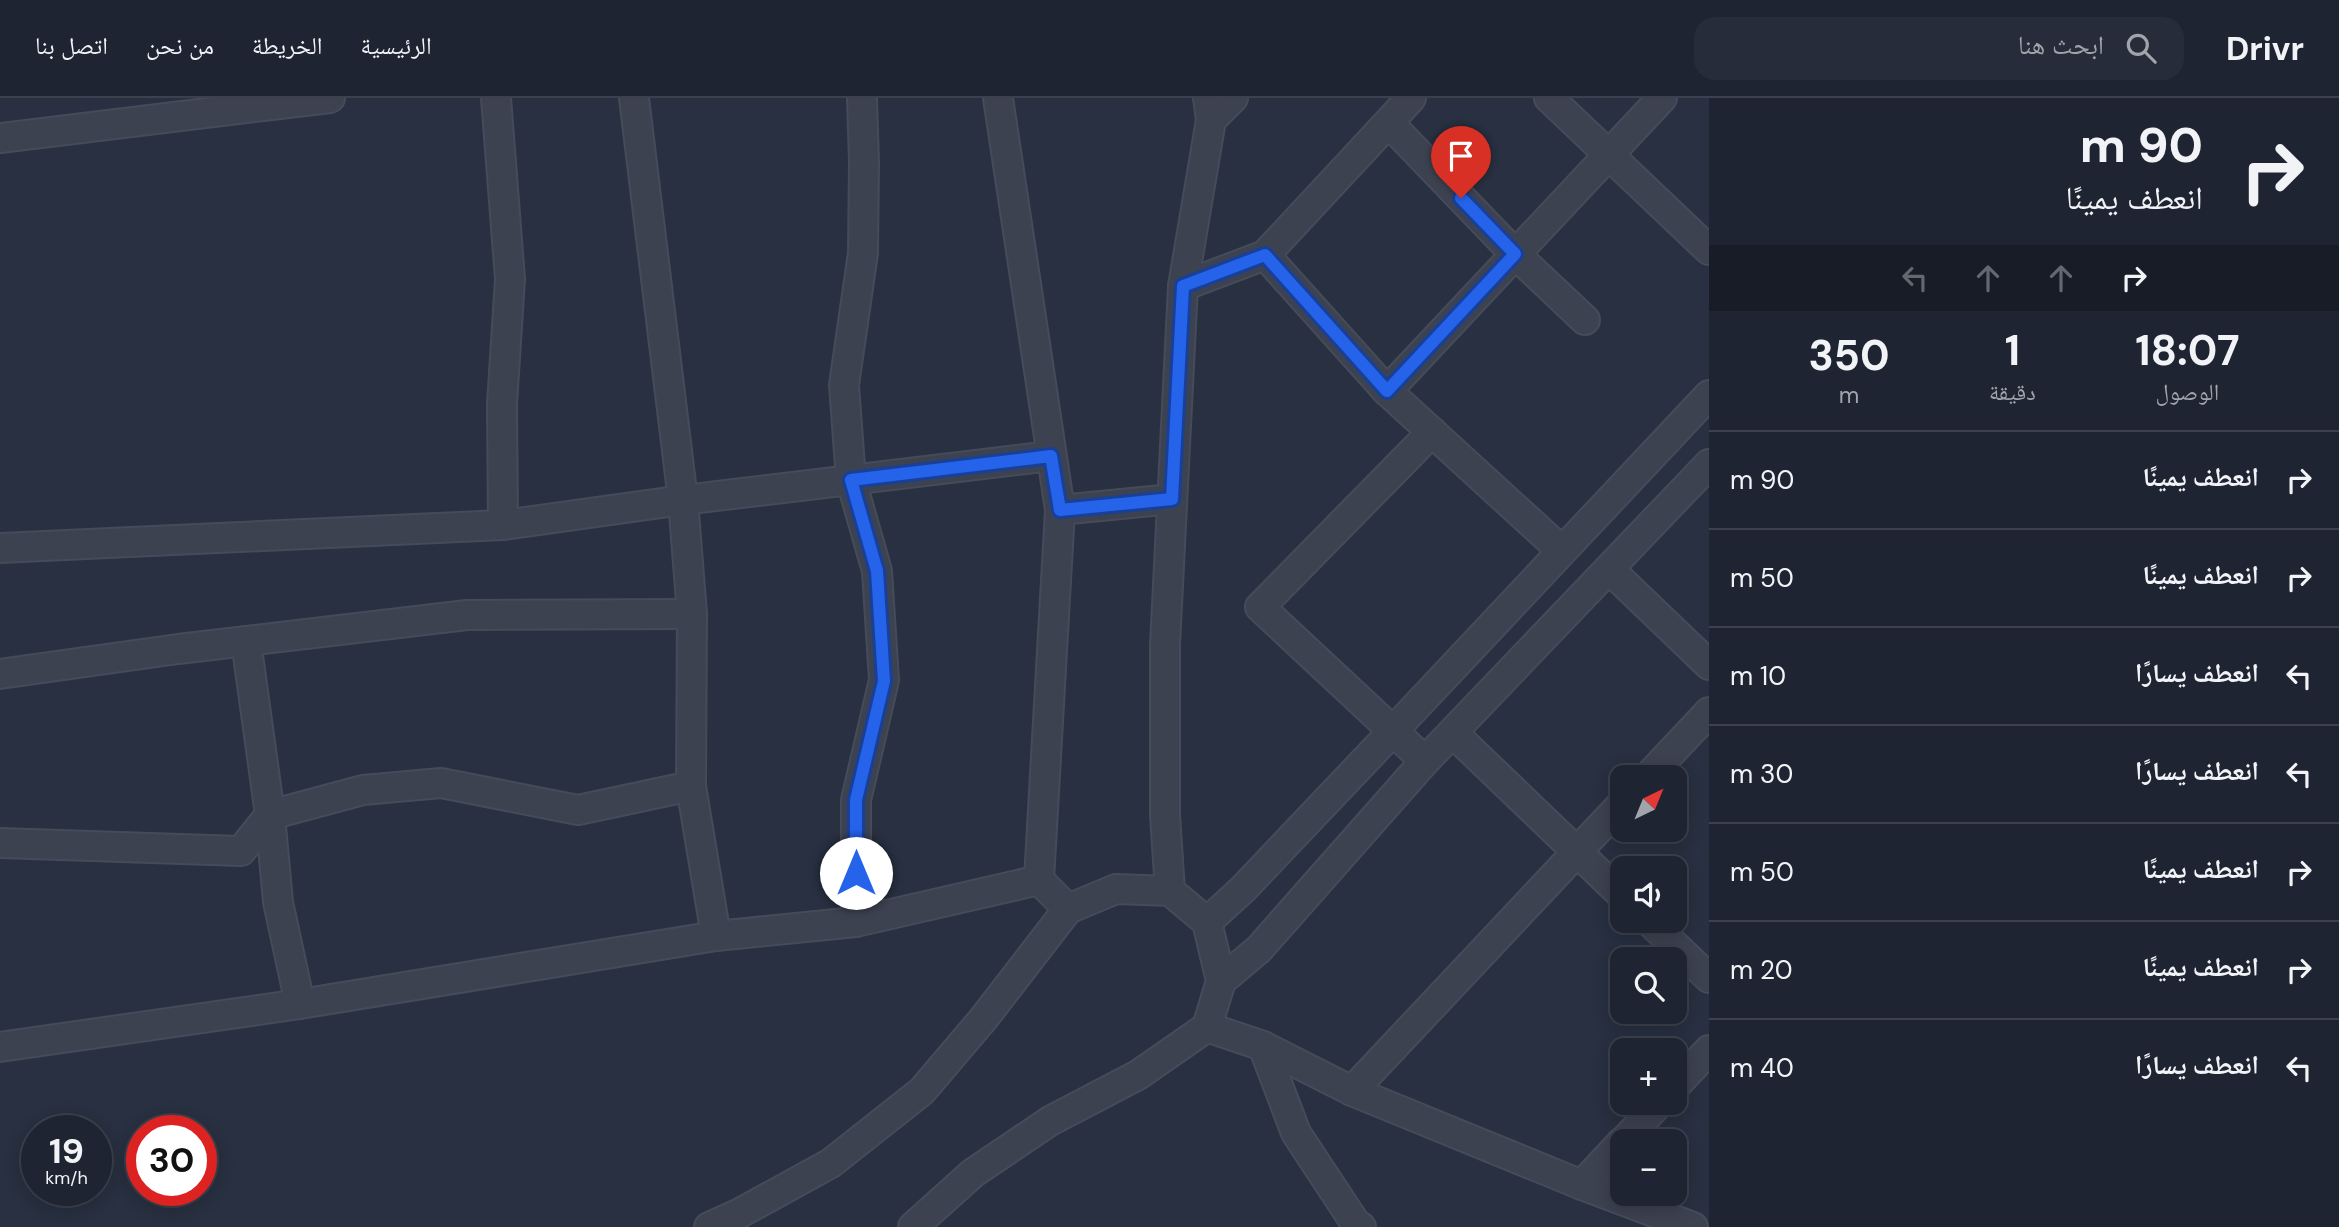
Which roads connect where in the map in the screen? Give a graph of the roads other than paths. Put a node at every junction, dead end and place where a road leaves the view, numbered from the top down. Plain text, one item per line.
1 (330, 98) edge
2 (496, 98) edge
3 (634, 98) edge
4 (862, 98) edge
5 (998, 98) edge
6 (1233, 98) edge
7 (1411, 98) edge
8 (1549, 98) edge
9 (1662, 98) edge
10 (1209, 109) edge
11 (1390, 123) junction
12 (0, 138) edge
13 (1609, 155) junction
14 (1709, 250) edge
15 (1515, 254) junction
16 (1265, 255) junction
17 (1183, 286) junction
18 (1585, 320) dead end
19 (1387, 391) junction
20 (1709, 395) edge
21 (1432, 432) junction
22 (1051, 456) junction
23 (1709, 464) edge
24 (851, 480) junction
25 (1172, 499) junction
26 (683, 500) junction
27 (1060, 510) junction
28 (503, 525) junction
29 (0, 548) edge
30 (1562, 551) junction
31 (1609, 569) junction
32 (692, 614) junction
33 (246, 641) junction
34 (1709, 665) edge
35 (0, 674) edge
36 (1709, 712) edge
37 (1393, 731) junction
38 (1452, 733) junction
39 (1425, 761) junction
40 (1659, 765) edge
41 (691, 786) junction
42 (270, 815) junction
43 (1610, 817) edge
44 (0, 843) edge
45 (1577, 852) junction
46 (1039, 880) junction
47 (1610, 884) edge
48 (1170, 891) junction
49 (1068, 909) junction
50 (856, 922) junction
51 (1206, 922) junction
52 (1662, 933) edge
53 (716, 936) junction
54 (1709, 978) edge
55 (1221, 981) junction
56 (300, 1004) junction
57 (1207, 1027) junction
58 (1263, 1046) junction
59 (0, 1047) edge
60 (1709, 1050) edge
61 (1687, 1073) edge
62 (1352, 1091) junction
63 (1648, 1115) edge
64 (1635, 1129) edge
65 (1610, 1156) edge
66 (1582, 1185) junction
67 (709, 1227) edge
68 (913, 1227) edge
69 (1361, 1227) edge
70 (1693, 1227) edge

1 - 12 street
2 - 28 street
3 - 26 street
4 - 24 street
5 - 22 street
6 - 10 street
7 - 11 street
8 - 13 street
9 - 13 street
10 - 17 street
11 - 15 street
11 - 16 street
13 - 14 street
13 - 15 street
15 - 18 street
15 - 19 street
16 - 17 street
16 - 19 street
17 - 25 street
19 - 21 street
20 - 30 street
21 - 30 street
21 - 37 street
22 - 24 street
22 - 27 street
23 - 31 street
24 - 26 street
24 - 50 street
25 - 27 street
25 - 48 street
26 - 28 street
26 - 32 street
27 - 46 street
28 - 29 street
30 - 37 street
31 - 34 street
31 - 38 street
32 - 33 street
32 - 41 street
33 - 35 street
33 - 42 street
36 - 40 street
37 - 39 street
37 - 51 street
38 - 39 street
38 - 45 street
39 - 55 street
41 - 42 street
41 - 53 street
42 - 44 street
42 - 56 street
43 - 45 street
45 - 47 street
45 - 62 street
46 - 49 street
46 - 50 street
48 - 49 street
48 - 51 street
49 - 67 street
50 - 53 street
51 - 55 street
52 - 54 street
53 - 56 street
55 - 57 street
56 - 59 street
57 - 58 street
57 - 68 street
58 - 62 street
58 - 69 street
60 - 61 street
62 - 66 street
63 - 64 street
65 - 66 street
66 - 70 street

